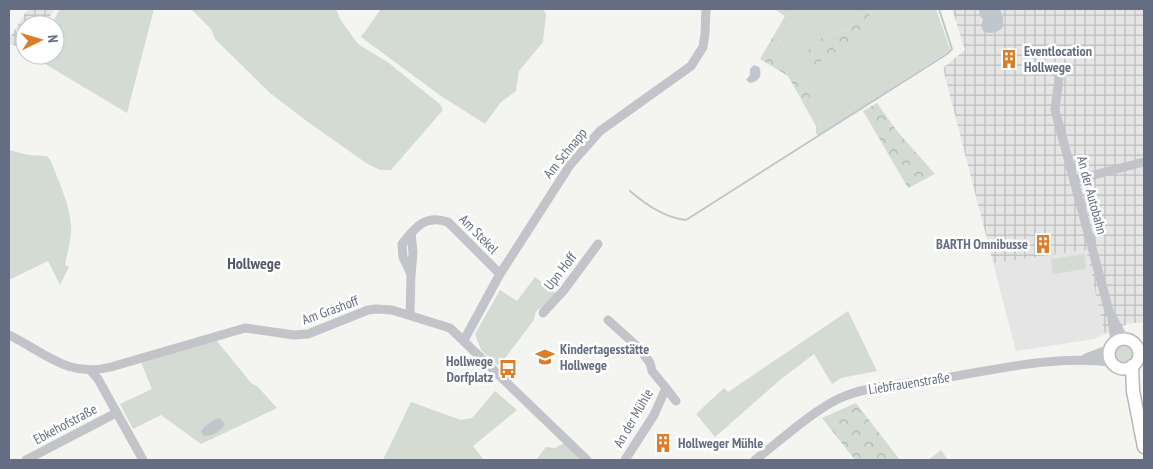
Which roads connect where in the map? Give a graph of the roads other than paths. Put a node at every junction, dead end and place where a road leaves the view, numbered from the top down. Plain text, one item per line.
1 (706, 9) edge
2 (1058, 78) dead end
3 (1144, 162) edge
4 (1074, 180) junction
5 (598, 244) dead end
6 (500, 274) junction
7 (543, 313) dead end
8 (410, 315) junction
9 (608, 320) dead end
10 (9, 335) edge
11 (464, 340) junction
12 (1116, 344) junction
13 (1133, 357) edge
14 (1084, 359) junction
15 (104, 369) junction
16 (92, 371) junction
17 (98, 379) junction
18 (666, 388) junction
19 (676, 401) dead end
20 (116, 413) junction
21 (1144, 447) edge
22 (26, 460) edge
23 (143, 460) edge
24 (587, 460) edge
25 (625, 460) edge
26 (755, 460) edge

1 - 6 street, Am Schnapp
2 - 4 street, An der Autobahn
3 - 4 street
4 - 12 street, An der Autobahn
5 - 7 street, Upn Hoff
6 - 8 street, Am Stekel
6 - 11 street, Am Schnapp
8 - 11 street, Am Grashoff
8 - 15 street, Am Grashoff
9 - 18 street, An der Mühle
10 - 16 street
11 - 24 street, Am Grashoff
12 - 13 main road
12 - 13 main road
12 - 14 street, Liebfrauenstraße
13 - 14 street, Liebfrauenstraße
13 - 21 highway
14 - 26 street, Liebfrauenstraße
15 - 16 street, Am Grashoff
15 - 17 street
16 - 17 street
17 - 20 street
18 - 19 street, An der Mühle
18 - 25 street, An der Mühle
20 - 22 street, Ebkehofstraße
20 - 23 street

